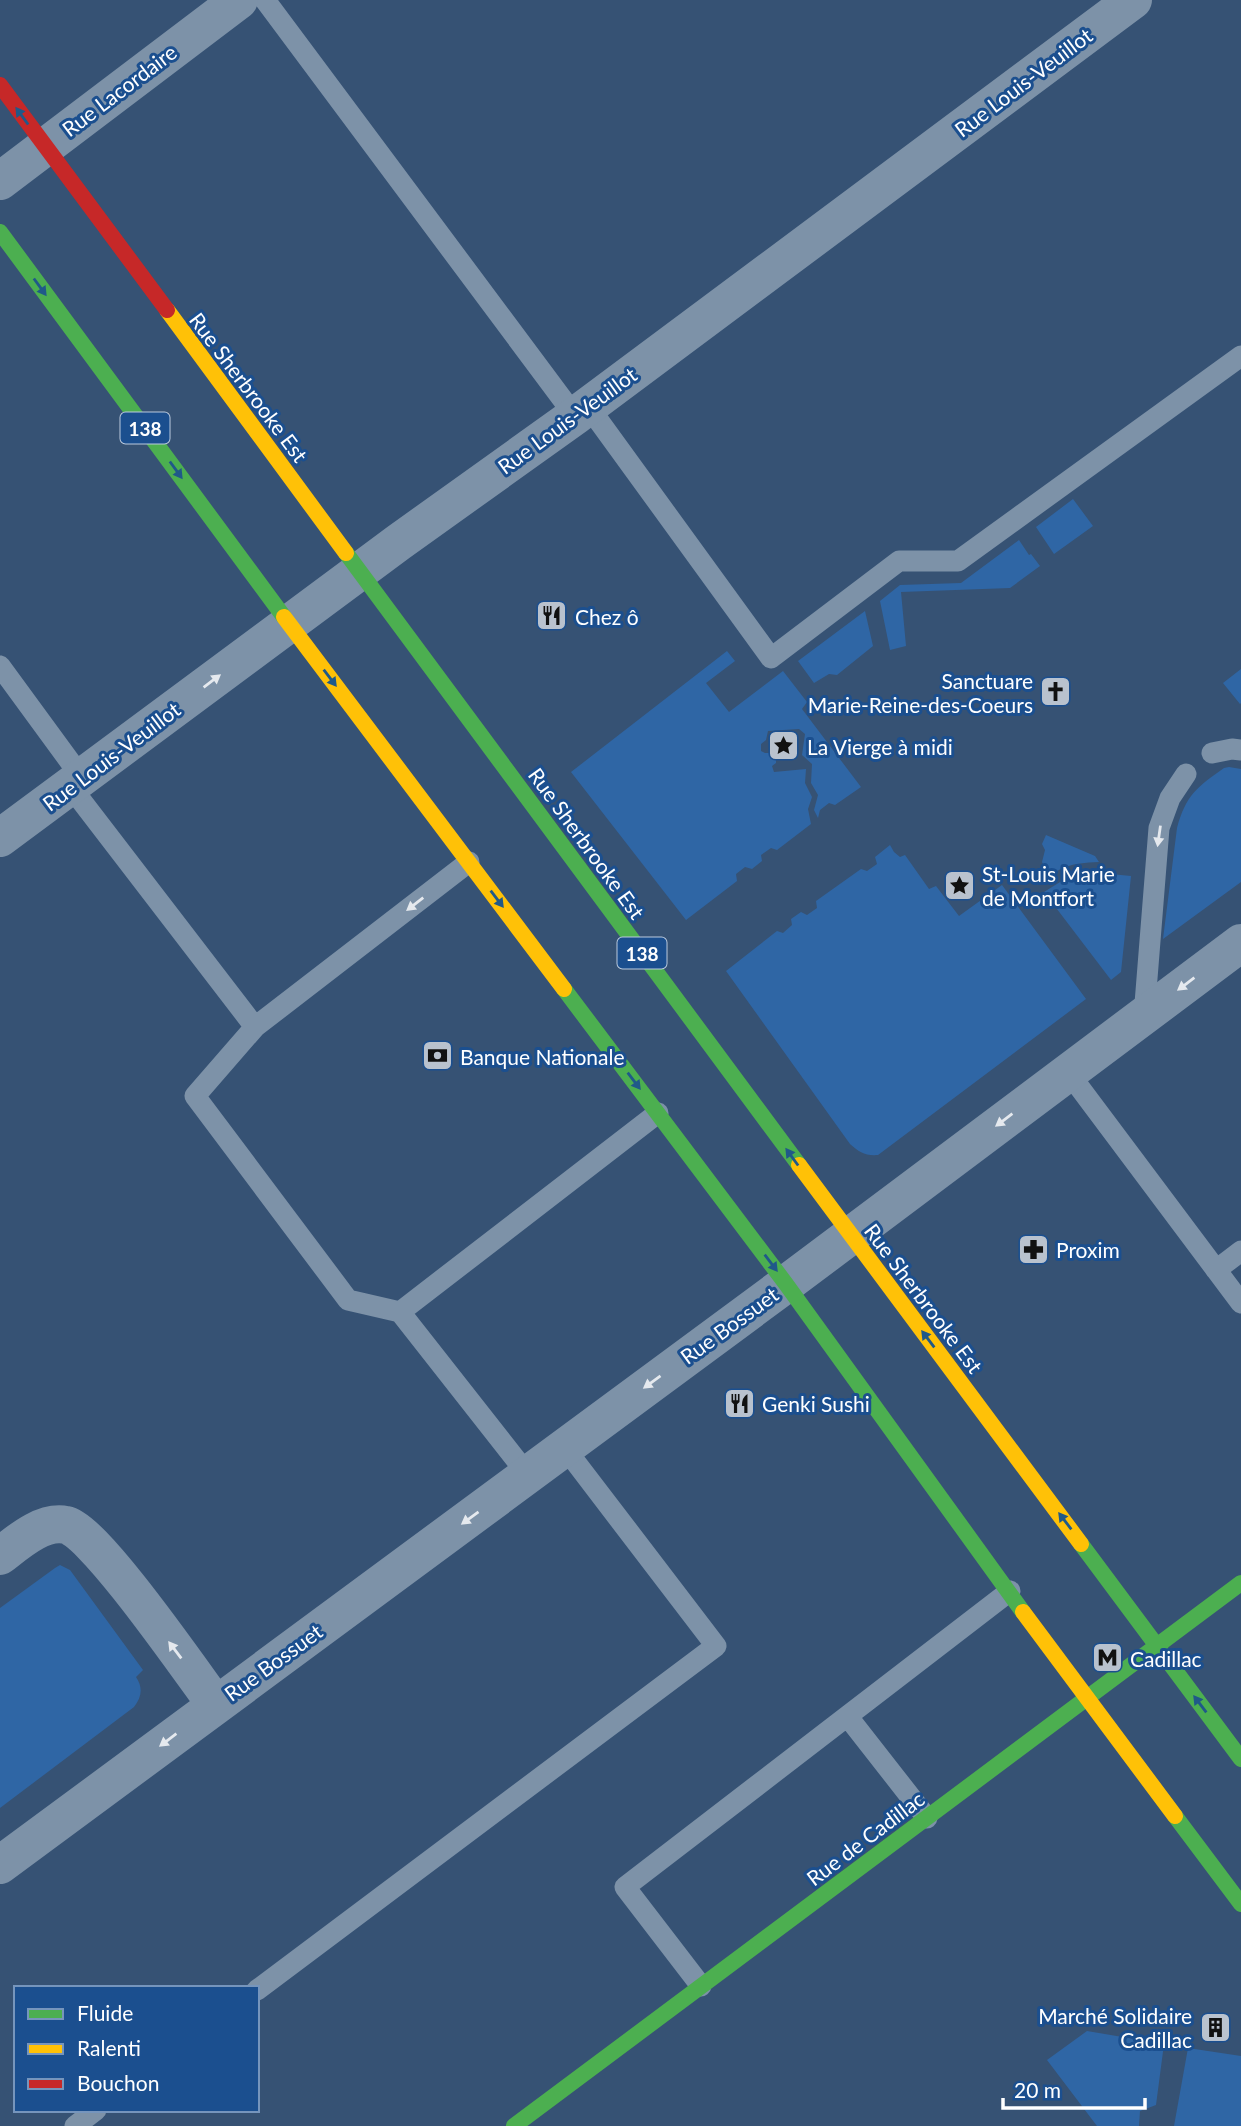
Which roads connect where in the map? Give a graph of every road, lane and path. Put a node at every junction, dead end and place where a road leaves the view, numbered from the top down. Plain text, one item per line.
1 (239, 0) edge
2 (265, 0) edge
3 (1133, 0) edge
4 (0, 85) edge
5 (44, 146) junction
6 (0, 180) edge
7 (0, 232) edge
8 (1241, 356) edge
9 (581, 411) junction
10 (360, 571) junction
11 (289, 624) junction
12 (0, 666) edge
13 (1241, 750) edge
14 (1212, 753) dead end
15 (1186, 774) dead end
16 (76, 782) junction
17 (0, 838) edge
18 (469, 862) junction
19 (1241, 943) edge
20 (1144, 1016) junction
21 (255, 1027) junction
22 (1068, 1072) junction
23 (658, 1113) junction
24 (851, 1235) junction
25 (1241, 1251) edge
26 (1216, 1270) junction
27 (786, 1284) junction
28 (1241, 1303) edge
29 (400, 1312) junction
30 (564, 1447) junction
31 (528, 1475) junction
32 (0, 1556) edge
33 (1241, 1583) edge
34 (1010, 1591) junction
35 (1158, 1646) junction
36 (1086, 1698) junction
37 (216, 1705) junction
38 (848, 1717) junction
39 (1241, 1759) edge
40 (927, 1818) junction
41 (0, 1865) edge
42 (1241, 1904) edge
43 (701, 1986) junction
44 (259, 1989) edge
45 (93, 2112) edge
46 (75, 2126) edge
47 (513, 2126) edge

1 - 5 street, Rue Lacordaire
2 - 9 lane
3 - 9 street, Rue Louis-Veuillot
5 -> 4 main road, Rue Sherbrooke Est / 138
5 - 6 street, Rue Lacordaire
5 - 10 main road, Rue Sherbrooke Est / 138
7 -> 11 main road, 138
8 - 9 lane
9 - 10 street, Rue Louis-Veuillot
10 - 11 street, Rue Louis-Veuillot
24 -> 10 main road, Rue Sherbrooke Est / 138
16 -> 11 street, Rue Louis-Veuillot
11 -> 18 main road, 138
12 - 16 lane
13 - 14 lane
15 -> 20 lane
16 - 17 street, Rue Louis-Veuillot
16 - 21 lane
18 -> 21 lane
18 -> 23 main road, 138
19 -> 20 street, Rue Bossuet
20 - 22 street, Rue Bossuet
21 - 29 lane
22 -> 24 street, Rue Bossuet
22 - 26 lane
23 -> 27 main road, 138
23 - 29 lane
24 - 27 street, Rue Bossuet
35 -> 24 main road, Rue Sherbrooke Est / 138
25 - 26 lane
26 - 28 lane
27 -> 30 street, Rue Bossuet
27 - 34 main road, 138
29 - 31 lane
30 - 31 street, Rue Bossuet
30 - 44 lane
31 -> 37 street, Rue Bossuet
37 -> 32 street, Rue Bossuet
33 - 35 main road, Rue de Cadillac
34 - 36 main road, 138
34 - 38 lane
35 - 36 main road, Rue de Cadillac
39 -> 35 main road, Rue Sherbrooke Est / 138
36 - 40 main road, Rue de Cadillac
36 - 42 main road, 138
37 -> 41 street, Rue Bossuet
38 - 40 lane
38 - 43 lane
40 - 43 main road, Rue de Cadillac
43 - 47 main road, Rue de Cadillac
45 - 46 lane

